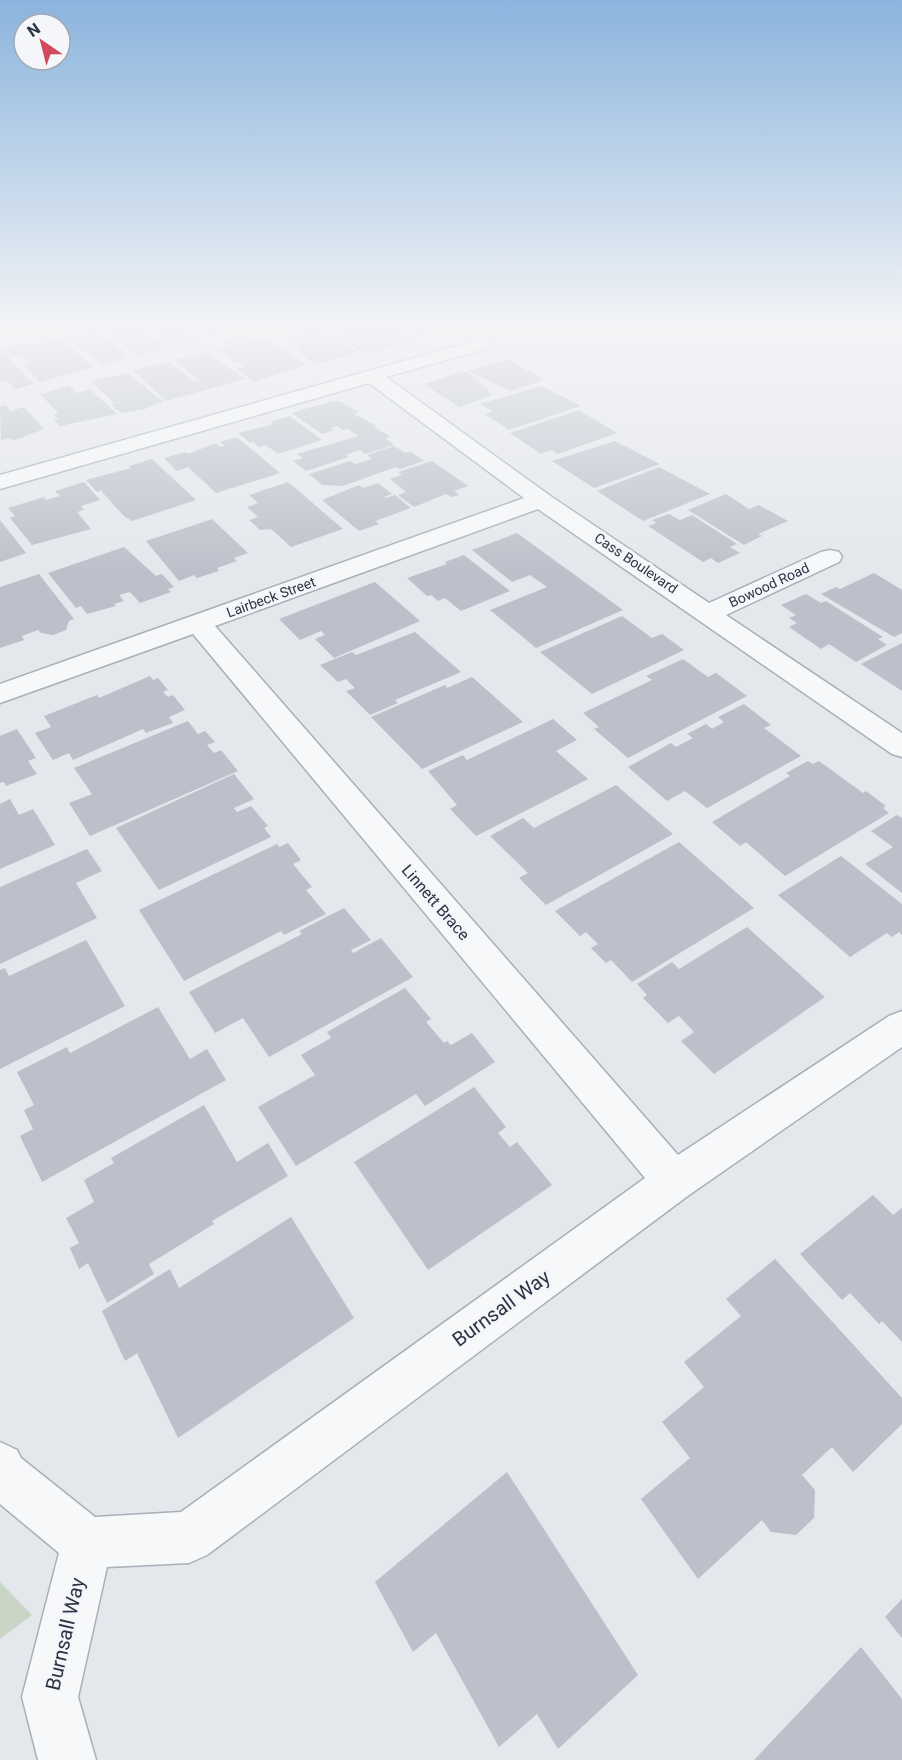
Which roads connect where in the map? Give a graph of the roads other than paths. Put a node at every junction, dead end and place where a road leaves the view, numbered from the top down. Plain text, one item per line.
1 (256, 409) edge
2 (417, 409) edge
3 (0, 482) edge
4 (541, 500) junction
5 (830, 557) dead end
6 (709, 613) junction
7 (198, 623) junction
8 (0, 694) edge
9 (902, 747) edge
10 (902, 1027) edge
11 (674, 1181) junction
12 (0, 1467) edge
13 (87, 1543) junction
14 (68, 1760) edge

1 - 3 street
2 - 4 street, Cass Boulevard
4 - 6 street, Cass Boulevard
4 - 7 street, Lairbeck Street
5 - 6 street, Bowood Road
6 - 9 street, Cass Boulevard
7 - 8 street, Lairbeck Street
7 - 11 street, Linnett Brace
10 - 11 street, Burnsall Way
11 - 13 street, Burnsall Way
12 - 13 street
13 - 14 street, Burnsall Way

